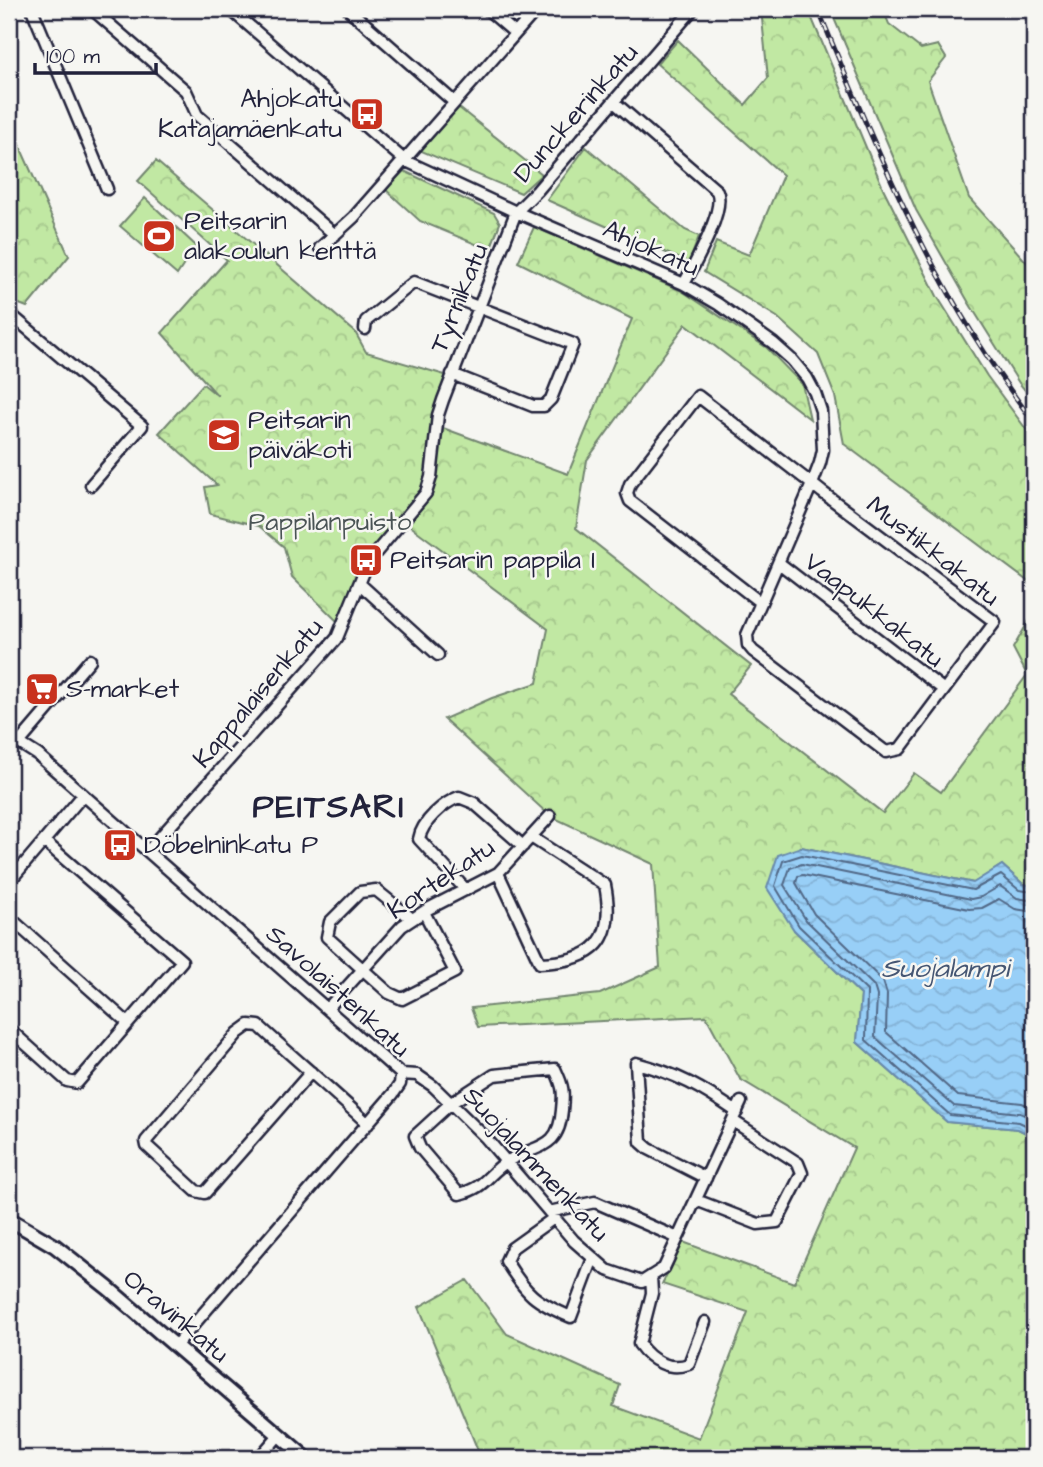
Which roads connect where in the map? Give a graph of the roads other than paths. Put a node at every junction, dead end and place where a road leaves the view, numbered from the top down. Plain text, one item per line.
1 (32, 9) edge
2 (92, 9) edge
3 (230, 9) edge
4 (348, 9) edge
5 (487, 9) edge
6 (537, 9) edge
7 (693, 9) edge
8 (515, 33) junction
9 (454, 102) junction
10 (614, 102) junction
11 (404, 160) junction
12 (107, 189) dead end
13 (516, 212) junction
14 (335, 235) junction
15 (320, 248) dead end
16 (684, 284) junction
17 (477, 307) junction
18 (9, 313) edge
19 (365, 328) dead end
20 (452, 374) junction
21 (443, 400) joint
22 (812, 484) junction
23 (91, 485) dead end
24 (779, 563) junction
25 (360, 584) junction
26 (761, 603) junction
27 (753, 651) joint
28 (438, 656) dead end
29 (90, 660) dead end
30 (944, 690) junction
31 (14, 742) edge
32 (83, 795) junction
33 (550, 816) dead end
34 (44, 841) junction
35 (527, 841) junction
36 (148, 851) junction
37 (498, 873) junction
38 (9, 882) edge
39 (466, 890) junction
40 (424, 912) junction
41 (9, 917) edge
42 (412, 919) junction
43 (362, 970) junction
44 (328, 1008) junction
45 (128, 1023) junction
46 (9, 1029) edge
47 (311, 1072) junction
48 (401, 1074) junction
49 (451, 1103) junction
50 (737, 1112) junction
51 (368, 1124) junction
52 (507, 1162) junction
53 (706, 1178) junction
54 (696, 1200) junction
55 (552, 1215) junction
56 (9, 1219) edge
57 (678, 1238) junction
58 (593, 1258) junction
59 (651, 1276) junction
60 (705, 1322) dead end
61 (176, 1346) junction
62 (279, 1435) junction
63 (259, 1458) edge
64 (306, 1458) edge

1 - 12 street
2 - 14 street
3 - 11 street, Ahjokatu
4 - 9 street
5 - 8 street
6 - 8 street
7 - 10 street, Dunckerinkatu
8 - 9 street
9 - 11 street
10 - 13 street, Dunckerinkatu
10 - 16 street
11 - 13 street, Ahjokatu
11 - 14 street
13 - 16 street, Ahjokatu
13 - 17 street, Tyrnikatu
14 - 15 street
16 - 22 street, Ahjokatu
17 - 19 street
17 - 20 street, Tyrnikatu
17 - 20 street
18 - 23 street
20 - 21 street, Tyrnikatu
21 - 25 street, Kappalaisenkatu
22 - 24 street, Ahjokatu
22 - 26 street
22 - 30 street, Mustikkakatu
24 - 26 street, Ahjokatu
24 - 30 street, Vaapukkakatu
25 - 28 street
25 - 36 street, Kappalaisenkatu
26 - 27 street, Ahjokatu
27 - 30 street, Mustikkakatu
29 - 31 street
31 - 32 street, Savolaistenkatu
32 - 34 street
32 - 36 street, Savolaistenkatu
33 - 35 street, Kortekatu
34 - 38 street
34 - 45 street
35 - 37 street, Kortekatu
35 - 37 street
35 - 39 street
36 - 44 street, Savolaistenkatu
37 - 39 street, Kortekatu
39 - 40 street, Kortekatu
40 - 42 street, Kortekatu
40 - 43 street
41 - 45 street
42 - 43 street, Kortekatu
42 - 43 street
43 - 44 street, Kortekatu
44 - 48 street, Savolaistenkatu
45 - 46 street
47 - 47 street
47 - 51 street
48 - 49 street, Suojalammenkatu
48 - 51 street, Savolaistenkatu
49 - 52 street, Suojalammenkatu
49 - 52 street
49 - 52 street
50 - 53 street
50 - 53 street
50 - 54 street
51 - 61 street, Savolaistenkatu
52 - 55 street, Suojalammenkatu
53 - 54 street
54 - 57 street
55 - 57 street
55 - 58 street, Suojalammenkatu
55 - 58 street
56 - 61 street, Oravinkatu
57 - 59 street
58 - 59 street, Suojalammenkatu
59 - 60 street
61 - 62 street, Oravinkatu
62 - 63 street
62 - 64 street, Oravinkatu

